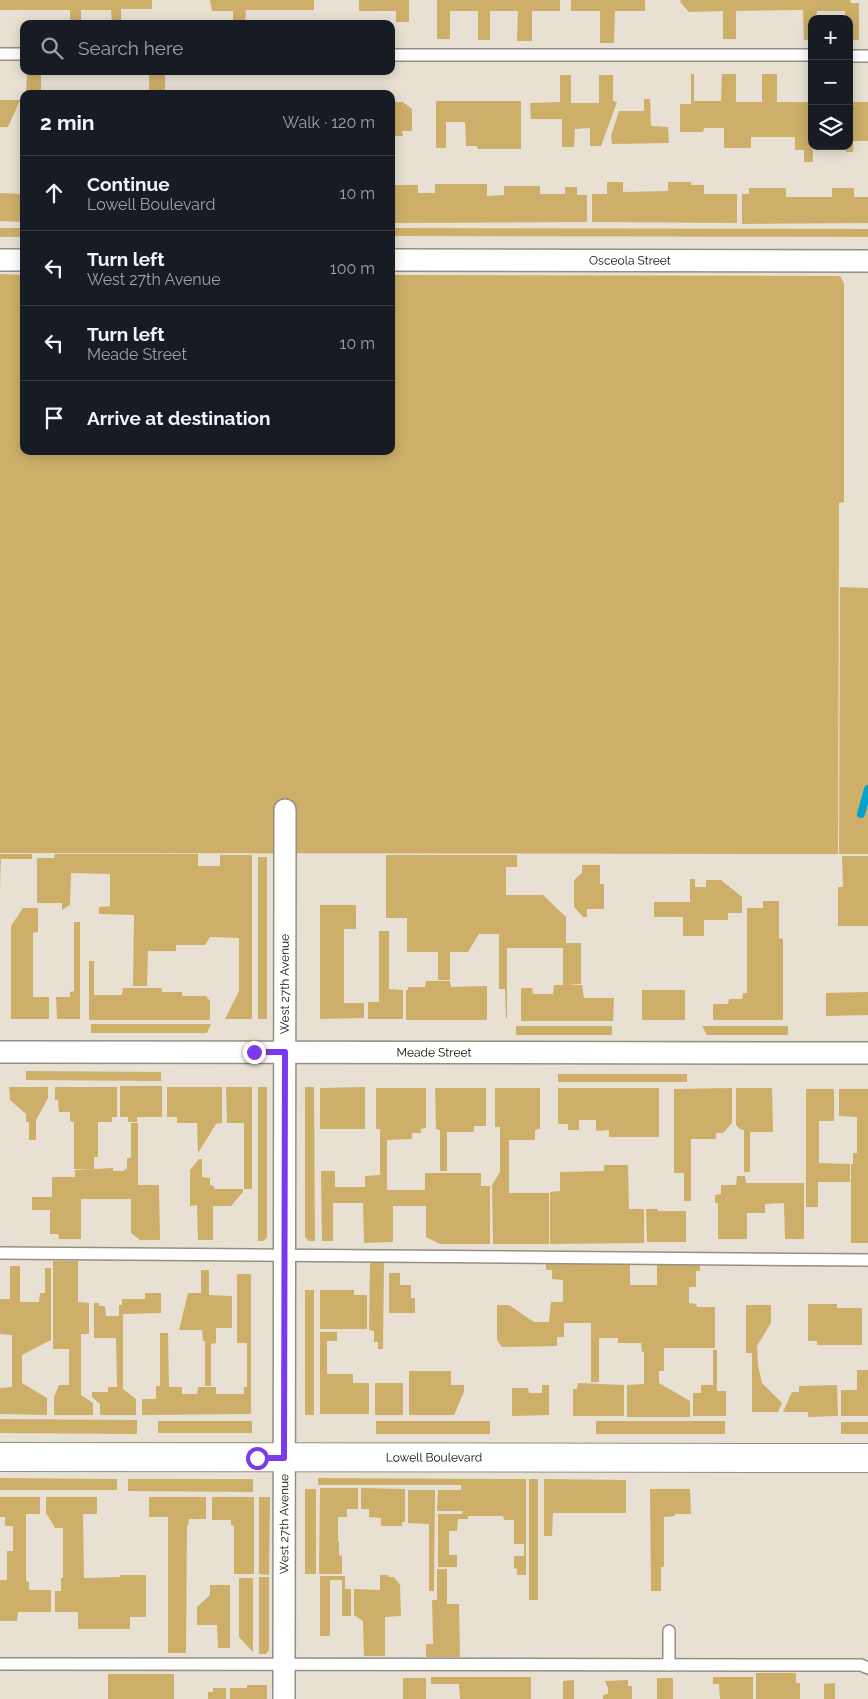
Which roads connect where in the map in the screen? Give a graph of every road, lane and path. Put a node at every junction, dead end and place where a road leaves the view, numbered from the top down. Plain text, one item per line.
1 (0, 54) edge
2 (20, 54) edge
3 (395, 55) edge
4 (808, 56) edge
5 (853, 56) edge
6 (868, 56) edge
7 (0, 260) edge
8 (20, 260) edge
9 (395, 260) edge
10 (868, 260) edge
11 (285, 810) dead end
12 (0, 1052) edge
13 (285, 1052) junction
14 (868, 1054) edge
15 (0, 1253) edge
16 (285, 1255) junction
17 (868, 1260) edge
18 (0, 1458) edge
19 (284, 1458) junction
20 (868, 1458) edge
21 (669, 1631) dead end
22 (0, 1664) edge
23 (284, 1664) junction
24 (669, 1665) junction
25 (867, 1666) edge
26 (284, 1699) edge

1 - 2 lane
3 - 4 lane
5 - 6 lane
7 - 8 street
9 - 10 street, Osceola Street
11 - 13 street, West 27th Avenue
12 - 13 street, Meade Street
13 - 14 street, Meade Street
13 - 16 street, West 27th Avenue
15 - 16 lane
16 - 17 lane
16 - 19 street, West 27th Avenue
18 - 19 street, Lowell Boulevard
19 - 20 street, Lowell Boulevard
19 - 23 street, West 27th Avenue
21 - 24 lane
22 - 23 lane
23 - 24 lane
23 - 26 street, West 27th Avenue
24 - 25 lane

